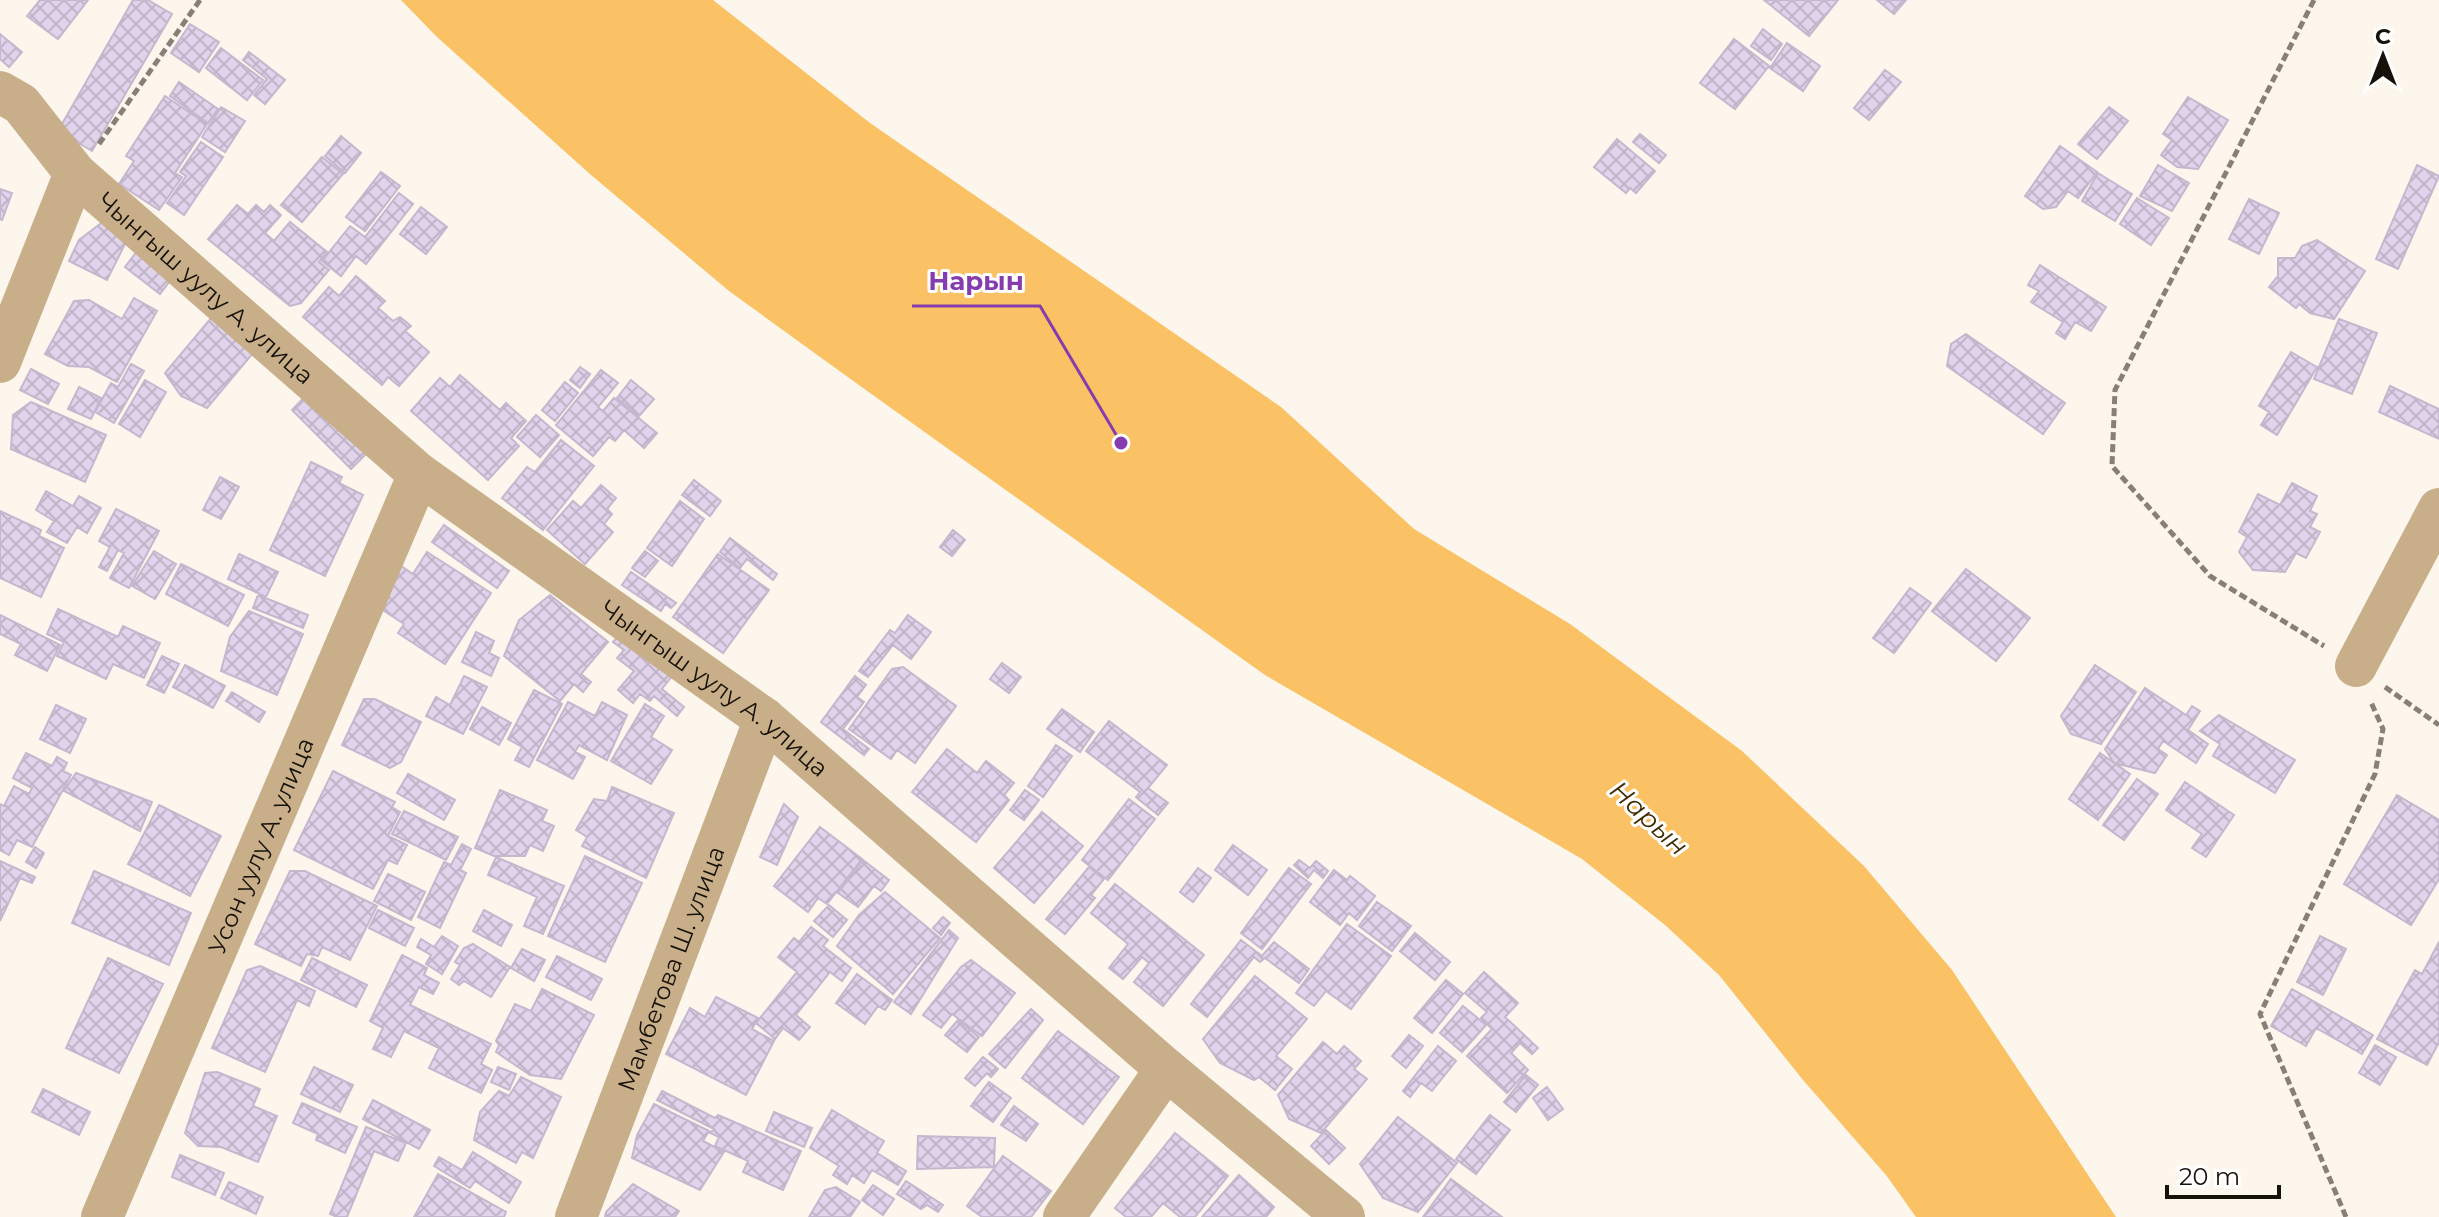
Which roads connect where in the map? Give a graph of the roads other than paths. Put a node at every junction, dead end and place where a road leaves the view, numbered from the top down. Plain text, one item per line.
1 (0, 92) edge
2 (75, 173) junction
3 (0, 362) edge
4 (419, 474) junction
5 (2439, 509) edge
6 (2356, 666) road end
7 (765, 719) junction
8 (1166, 1069) junction
9 (102, 1217) edge
10 (576, 1217) edge
11 (1064, 1217) edge
12 (1344, 1217) edge

1 - 2 street, Чынгыш уулу А. улица
2 - 3 street
2 - 4 street, Чынгыш уулу А. улица
4 - 7 street, Чынгыш уулу А. улица
4 - 9 street, Усон уулу А. улица
5 - 6 street
7 - 8 street, Чынгыш уулу А. улица
7 - 10 street, Мамбетова Ш. улица
8 - 11 street
8 - 12 street, Чынгыш уулу А. улица

